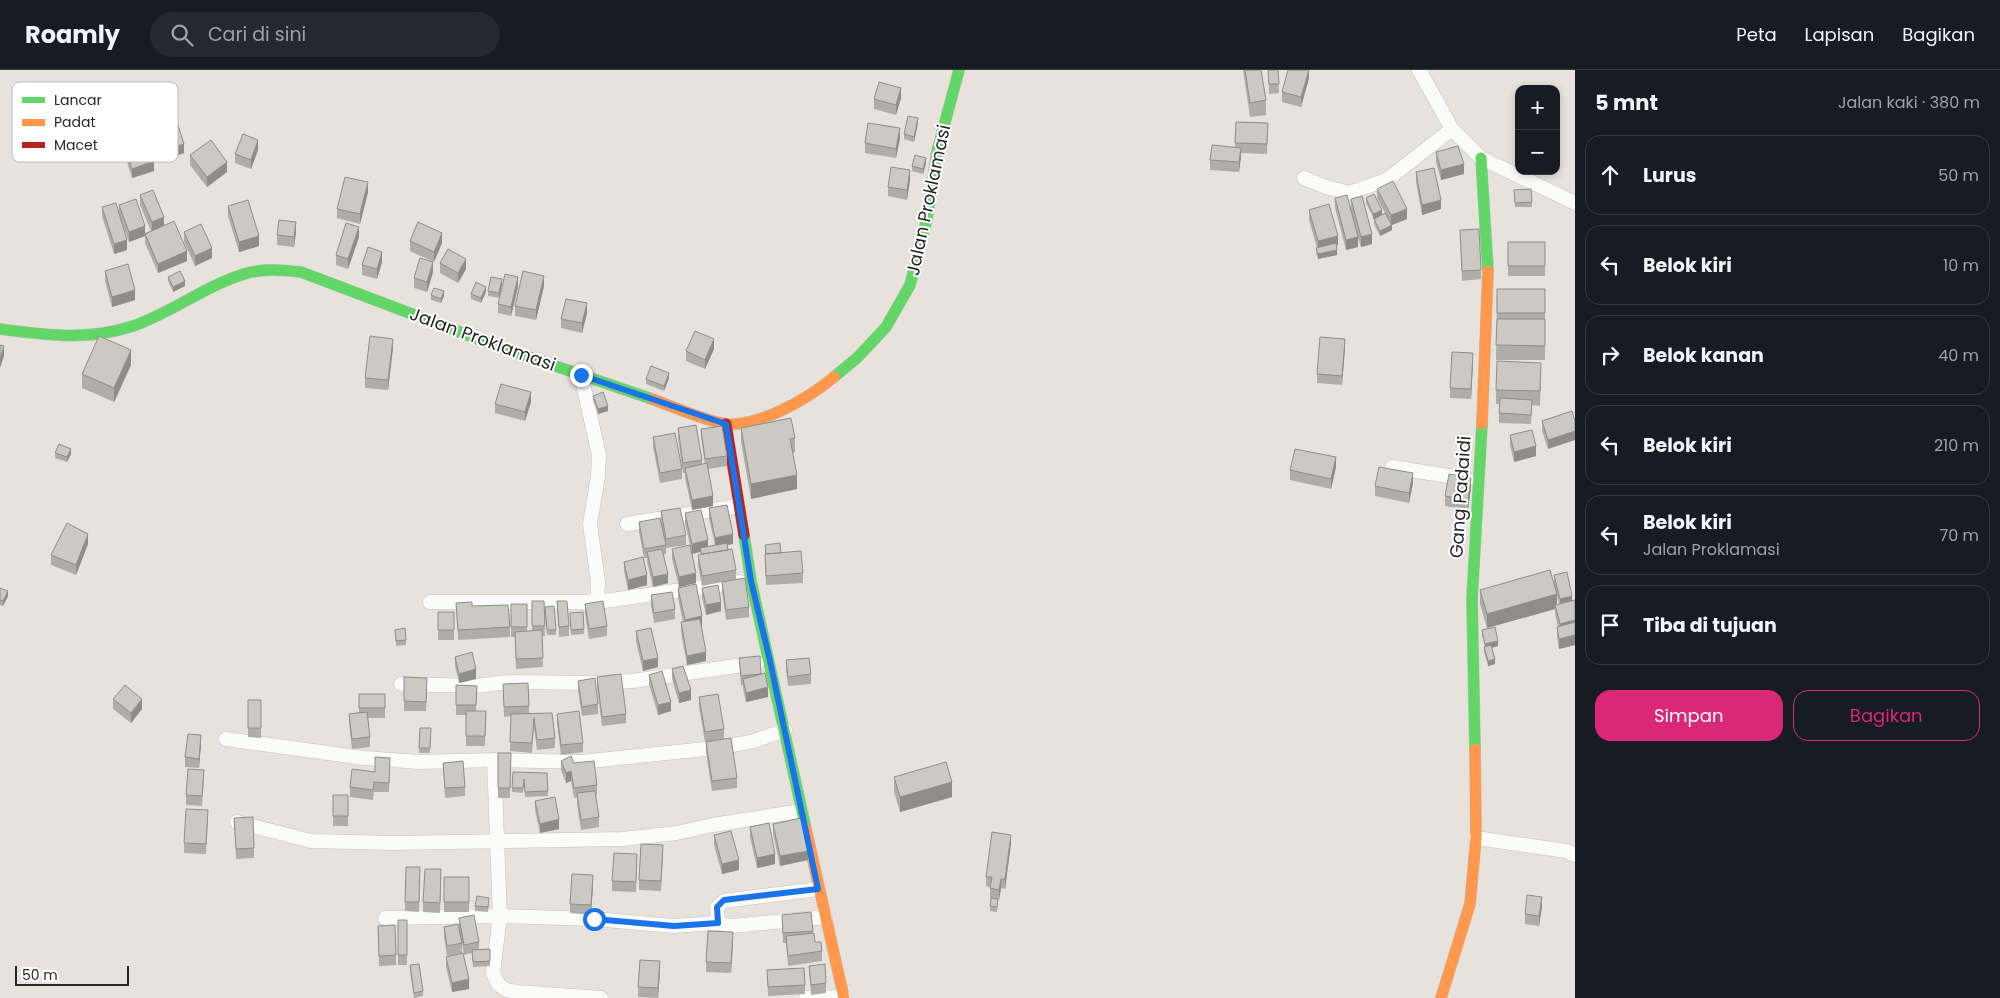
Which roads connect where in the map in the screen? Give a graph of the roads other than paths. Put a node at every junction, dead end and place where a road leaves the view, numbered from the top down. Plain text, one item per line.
1 (959, 70) edge
2 (1419, 70) edge
3 (1452, 128) junction
4 (1481, 158) junction
5 (1304, 178) dead end
6 (1575, 203) edge
7 (0, 330) edge
8 (581, 375) junction
9 (726, 424) junction
10 (1392, 467) edge
11 (1478, 481) junction
12 (738, 506) junction
13 (626, 524) dead end
14 (751, 581) junction
15 (430, 602) dead end
16 (597, 602) junction
17 (770, 661) junction
18 (401, 684) dead end
19 (785, 730) junction
20 (226, 739) dead end
21 (494, 760) junction
22 (802, 811) junction
23 (237, 822) edge
24 (1476, 838) junction
25 (496, 840) junction
26 (1575, 855) edge
27 (818, 889) junction
28 (500, 916) junction
29 (825, 917) junction
30 (385, 918) dead end
31 (718, 923) junction
32 (844, 997) edge
33 (601, 998) edge
34 (806, 998) edge
35 (1441, 998) edge

1 - 9 street, Jalan Proklamasi
2 - 3 street
3 - 4 street
3 - 5 street
4 - 6 street
4 - 11 street, Gang Padaidi
7 - 8 street, Jalan Proklamasi
8 - 9 street, Jalan Proklamasi
8 - 16 street
9 - 12 street
10 - 11 street
11 - 24 street, Gang Padaidi
12 - 13 street
12 - 14 street
14 - 16 street
14 - 17 street
15 - 16 street
17 - 18 street
17 - 19 street
19 - 21 street
19 - 22 street
20 - 21 street
21 - 25 street
22 - 25 street
22 - 27 street
23 - 25 street
24 - 26 street
24 - 35 street, Gang Padaidi
25 - 28 street
27 - 29 street
27 - 31 street
28 - 30 street
28 - 31 street
28 - 33 street
29 - 31 street
29 - 32 street
32 - 34 street

